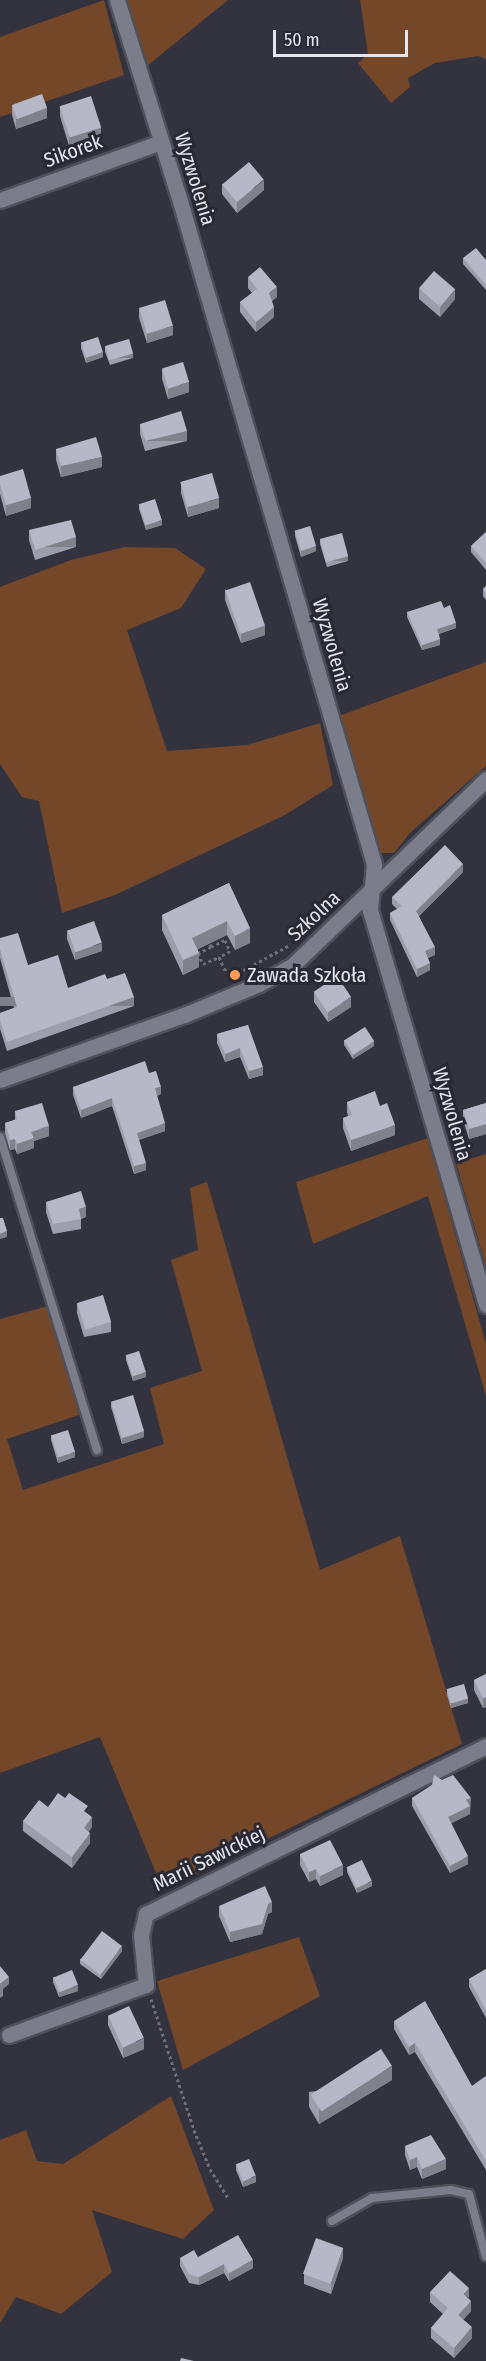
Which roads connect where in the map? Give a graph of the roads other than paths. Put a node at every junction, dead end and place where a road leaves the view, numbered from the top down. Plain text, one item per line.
1 (117, 0) edge
2 (161, 141) junction
3 (0, 200) edge
4 (486, 779) edge
5 (372, 889) junction
6 (0, 1080) edge
7 (0, 1137) edge
8 (486, 1305) edge
9 (97, 1450) dead end
10 (486, 1746) edge
11 (9, 2035) dead end
12 (332, 2221) dead end
13 (486, 2257) edge

1 - 2 street, Wyzwolenia
2 - 3 street, Sikorek
2 - 5 street, Wyzwolenia
4 - 5 street, Szkolna
5 - 6 street, Szkolna
5 - 8 street, Wyzwolenia
7 - 9 lane
10 - 11 street, Marii Sawickiej
12 - 13 lane

